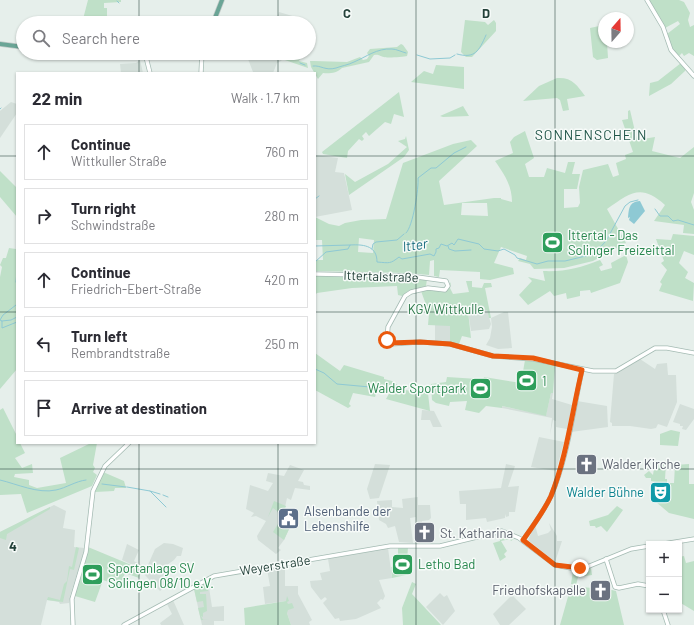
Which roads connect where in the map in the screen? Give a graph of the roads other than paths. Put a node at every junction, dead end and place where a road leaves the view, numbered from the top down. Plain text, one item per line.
1 (222, 0) edge
2 (647, 0) edge
3 (216, 16) edge
4 (0, 44) edge
5 (16, 46) edge
6 (147, 60) edge
7 (202, 60) edge
8 (150, 72) edge
9 (201, 72) edge
10 (694, 76) edge
11 (316, 274) edge
12 (694, 353) edge
13 (582, 370) junction
14 (128, 444) edge
15 (694, 539) edge
16 (523, 540) junction
17 (681, 541) edge
18 (646, 547) edge
19 (606, 559) junction
20 (646, 585) edge
21 (663, 613) edge
22 (72, 625) edge
23 (124, 625) edge
24 (668, 625) edge

1 - 3 main road
2 - 10 main road
4 - 5 main road
6 - 8 main road
7 - 9 main road
11 - 13 main road, Ittertalstraße
12 - 13 main road
13 - 16 main road
14 - 22 main road
15 - 17 main road
16 - 19 main road, Weyerstraße
16 - 23 main road, Weyerstraße
18 - 19 main road, Weyerstraße
19 - 20 main road
21 - 24 main road

